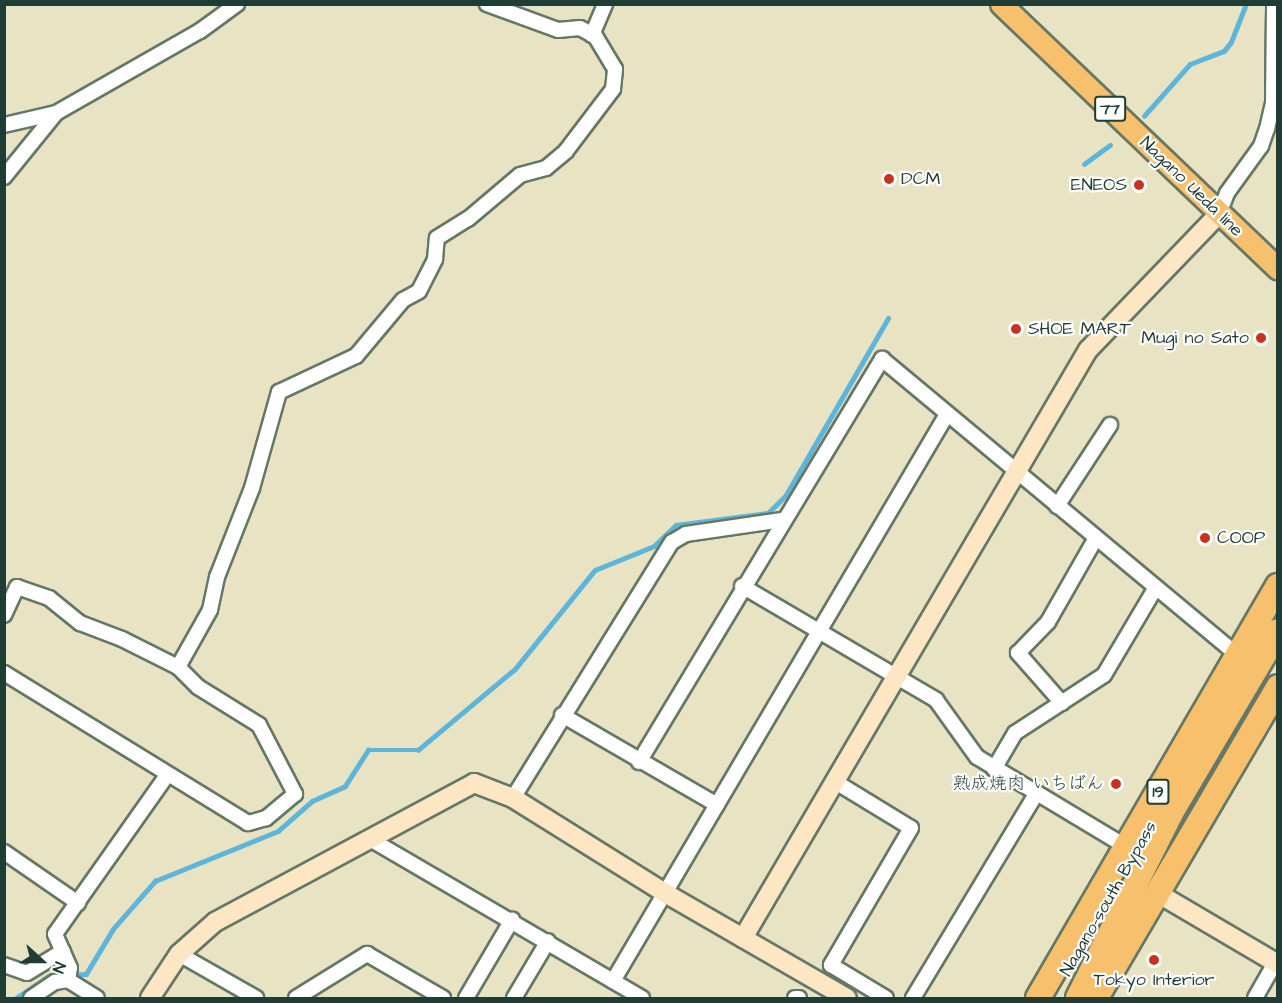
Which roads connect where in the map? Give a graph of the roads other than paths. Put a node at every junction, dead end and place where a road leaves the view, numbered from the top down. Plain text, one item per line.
1 (237, 4) edge
2 (487, 4) edge
3 (605, 4) edge
4 (1001, 4) edge
5 (1274, 4) edge
6 (592, 34) junction
7 (56, 114) junction
8 (4, 125) edge
9 (4, 177) edge
10 (1219, 214) junction
11 (1278, 269) edge
12 (946, 416) junction
13 (1110, 425) dead end
14 (1018, 475) junction
15 (1057, 506) junction
16 (782, 520) junction
17 (1096, 538) junction
18 (742, 586) junction
19 (1278, 586) edge
20 (1156, 587) junction
21 (1278, 614) edge
22 (4, 615) edge
23 (1278, 631) edge
24 (821, 633) junction
25 (1237, 656) junction
26 (178, 667) junction
27 (4, 673) edge
28 (896, 678) junction
29 (1278, 687) edge
30 (1062, 703) junction
31 (562, 715) junction
32 (639, 762) junction
33 (993, 769) junction
34 (167, 775) junction
35 (834, 781) junction
36 (1036, 794) junction
37 (513, 798) junction
38 (717, 805) junction
39 (370, 839) junction
40 (1127, 847) junction
41 (4, 852) edge
42 (665, 893) junction
43 (1158, 894) junction
44 (78, 903) junction
45 (512, 920) junction
46 (744, 938) junction
47 (548, 941) junction
48 (63, 951) junction
49 (179, 954) junction
50 (1087, 960) junction
51 (1276, 963) edge
52 (4, 965) edge
53 (69, 974) junction
54 (613, 981) junction
55 (31, 999) edge
56 (97, 999) edge
57 (150, 999) edge
58 (256, 999) edge
59 (296, 999) edge
60 (442, 999) edge
61 (466, 999) edge
62 (514, 999) edge
63 (642, 999) edge
64 (847, 999) edge
65 (886, 999) edge
66 (914, 999) edge
67 (1038, 999) edge
68 (1051, 999) edge
69 (1078, 999) edge
70 (1096, 999) edge
71 (1255, 999) edge

1 - 7 street
2 - 6 street
3 - 6 street
4 - 10 main road, Nagano Ueda line / 77
5 - 10 street
6 - 26 street
7 - 8 street
7 - 9 street
10 - 11 main road, Nagano Ueda line / 77
10 - 14 street
12 - 14 street
12 - 16 street
12 - 24 street
13 - 15 street
14 - 15 street
14 - 28 street
15 - 17 street
16 - 18 street
16 - 31 street
17 - 20 street
17 - 30 street
18 - 24 street
18 - 32 street
19 - 25 highway, 19
20 - 25 street
20 - 30 street
21 - 50 highway, Nagano-south Bypass / 19
22 - 26 street
23 - 50 highway, Nagano-south Bypass / 19
24 - 28 street
24 - 38 street
25 - 40 highway, 19
26 - 34 street
27 - 34 street
28 - 33 street
28 - 35 street
29 - 43 highway
30 - 33 street
31 - 32 street
31 - 37 street
32 - 38 street
33 - 36 street
34 - 44 street
35 - 46 street
35 - 65 street
36 - 40 street
36 - 66 street
37 - 39 street
37 - 42 street
38 - 42 street
39 - 45 street
39 - 49 street
40 - 67 highway, 19
41 - 44 street
42 - 46 street
42 - 54 street
43 - 51 street
43 - 70 highway
44 - 48 street
45 - 47 street
45 - 61 street
46 - 64 street
47 - 54 street
47 - 62 street
48 - 52 street
48 - 53 street
49 - 57 street
49 - 58 street
50 - 68 highway, Nagano-south Bypass / 19
50 - 69 highway, Nagano-south Bypass / 19
51 - 71 street
53 - 55 street
53 - 56 street
54 - 63 street
59 - 60 street

